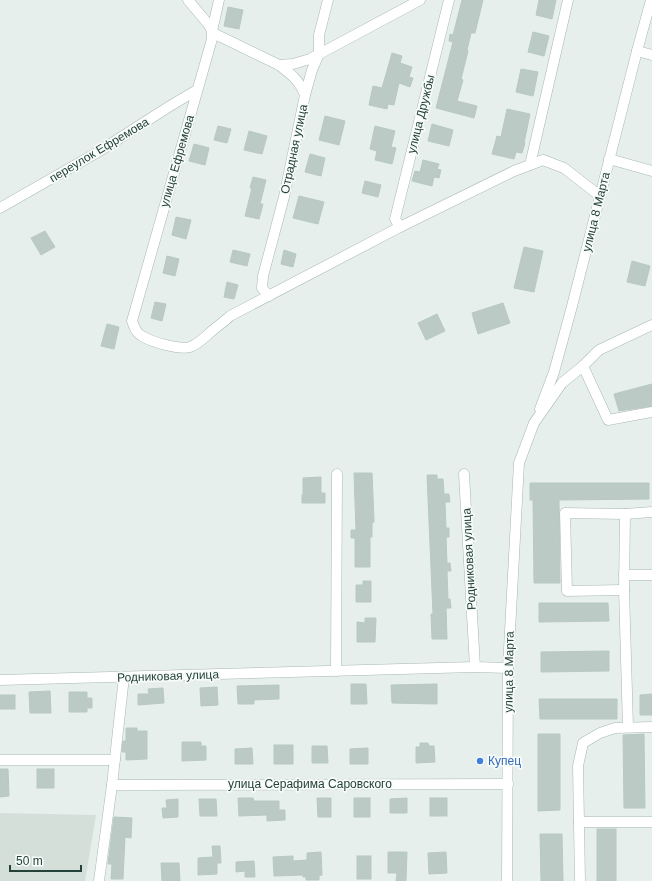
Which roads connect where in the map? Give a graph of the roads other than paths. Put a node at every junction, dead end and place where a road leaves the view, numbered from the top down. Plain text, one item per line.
1 (188, 0) edge
2 (219, 0) edge
3 (328, 0) edge
4 (420, 0) edge
5 (449, 0) edge
6 (568, 0) edge
7 (651, 0) edge
8 (212, 31) junction
9 (636, 51) junction
10 (319, 54) junction
11 (652, 55) edge
12 (279, 65) junction
13 (197, 90) junction
14 (305, 95) junction
15 (609, 159) junction
16 (530, 165) junction
17 (652, 171) edge
18 (600, 196) junction
19 (0, 208) edge
20 (400, 227) junction
21 (269, 296) junction
22 (652, 325) edge
23 (583, 366) junction
24 (652, 412) edge
25 (534, 422) junction
26 (337, 474) dead end
27 (464, 474) dead end
28 (652, 512) edge
29 (625, 514) junction
30 (624, 575) junction
31 (652, 575) edge
32 (624, 590) junction
33 (475, 667) junction
34 (508, 668) junction
35 (336, 671) junction
36 (124, 677) junction
37 (0, 680) edge
38 (628, 727) junction
39 (652, 727) edge
40 (0, 760) edge
41 (115, 760) junction
42 (508, 784) junction
43 (112, 785) junction
44 (579, 822) junction
45 (652, 822) edge
46 (99, 881) edge
47 (507, 881) edge
48 (580, 881) edge

1 - 8 street
2 - 8 street, улица Ефремова
3 - 10 street, Отрадная улица
4 - 10 street
5 - 20 street, улица Дружбы
6 - 16 street
7 - 9 street, улица 8 Марта
8 - 12 street
8 - 13 street, улица Ефремова
9 - 11 street
9 - 15 street, улица 8 Марта
10 - 12 street
10 - 14 street, Отрадная улица
12 - 14 street
13 - 19 street, переулок Ефремова
13 - 21 street, улица Ефремова
14 - 21 street, Отрадная улица
15 - 17 street
15 - 18 street, улица 8 Марта
16 - 18 street
16 - 20 street
18 - 25 street, улица 8 Марта
20 - 21 street
22 - 23 street
23 - 24 street
23 - 25 street
25 - 34 street, улица 8 Марта
26 - 35 street
27 - 33 street, Родниковая улица
28 - 29 street
29 - 30 street
29 - 32 street
30 - 31 street
30 - 32 street
32 - 38 street
33 - 34 street, Родниковая улица
33 - 35 street, Родниковая улица
34 - 42 street, улица 8 Марта
35 - 36 street, Родниковая улица
36 - 37 street, Родниковая улица
36 - 41 street
38 - 39 street
38 - 44 street
40 - 41 street
41 - 43 street
42 - 43 street, улица Серафима Саровского
42 - 47 street, улица 8 Марта
43 - 46 street
44 - 45 street
44 - 48 street

